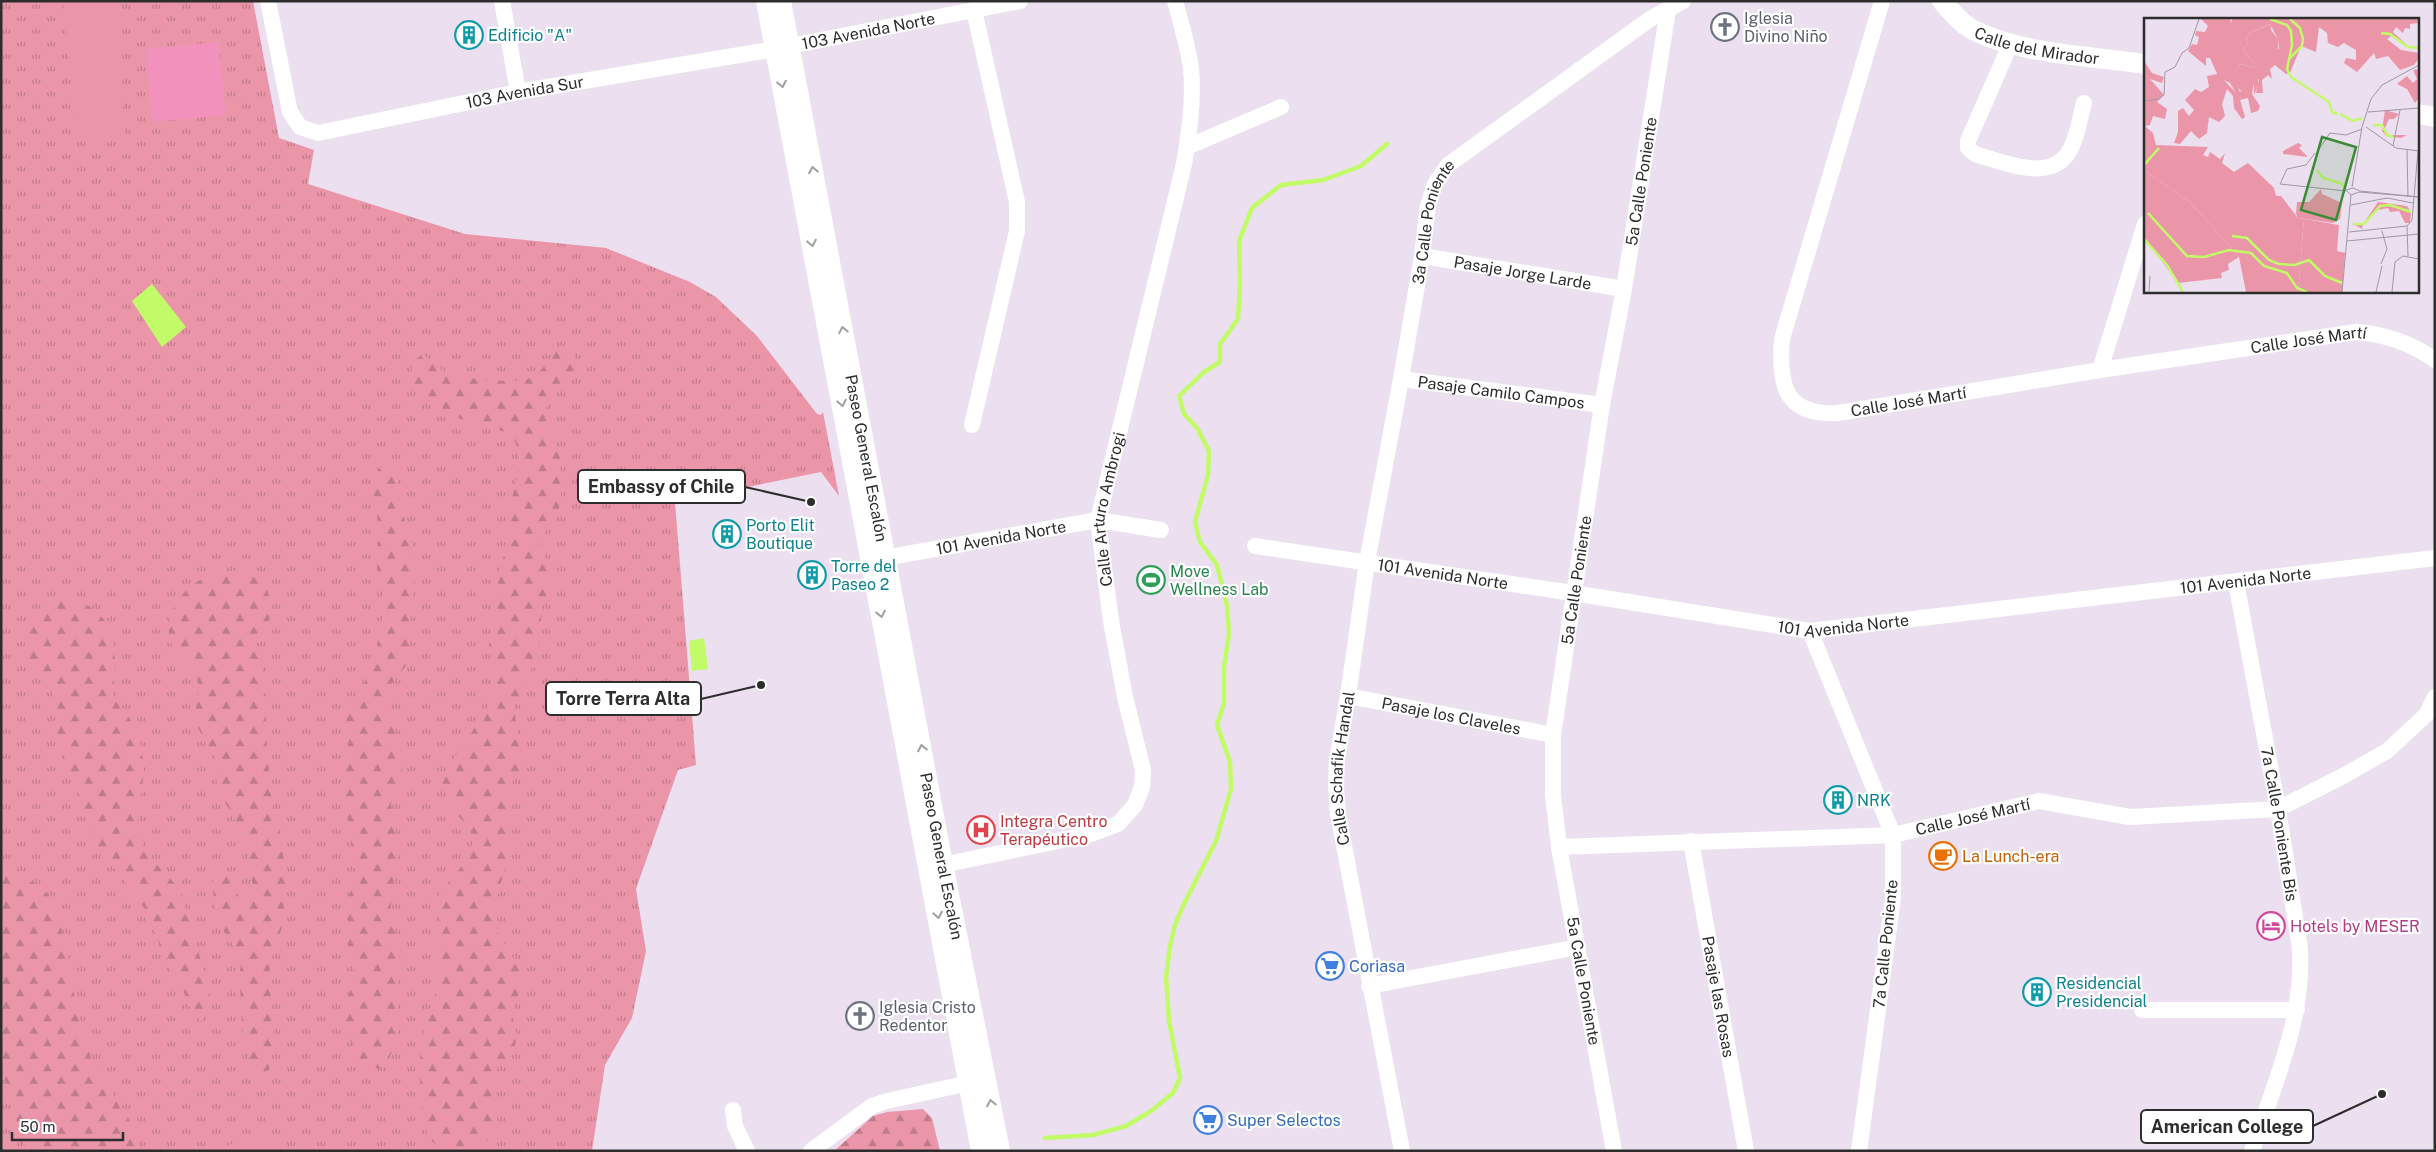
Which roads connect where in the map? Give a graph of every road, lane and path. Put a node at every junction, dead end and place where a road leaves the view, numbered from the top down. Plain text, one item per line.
1 (268, 1) edge
2 (502, 1) edge
3 (766, 1) edge
4 (781, 1) edge
5 (1020, 1) edge
6 (1175, 1) edge
7 (1684, 1) edge
8 (1882, 1) edge
9 (1942, 1) edge
10 (974, 10) junction
11 (1668, 10) junction
12 (2010, 45) junction
13 (782, 47) junction
14 (2144, 64) edge
15 (518, 92) junction
16 (2084, 103) dead end
17 (1281, 106) dead end
18 (2418, 114) edge
19 (2435, 117) edge
20 (1187, 147) junction
21 (2144, 227) edge
22 (1422, 256) junction
23 (1624, 288) junction
24 (2435, 360) edge
25 (2100, 370) junction
26 (1401, 379) junction
27 (1602, 405) junction
28 (972, 425) dead end
29 (1098, 520) junction
30 (1162, 530) dead end
31 (1255, 546) dead end
32 (2435, 558) edge
33 (879, 559) junction
34 (1367, 562) junction
35 (2236, 582) junction
36 (1573, 593) junction
37 (1810, 631) junction
38 (1348, 696) junction
39 (2435, 698) edge
40 (1553, 735) junction
41 (2278, 809) junction
42 (1893, 835) junction
43 (1691, 841) junction
44 (1559, 847) junction
45 (936, 866) junction
46 (1578, 948) junction
47 (1369, 986) junction
48 (2142, 1010) dead end
49 (2297, 1010) junction
50 (969, 1083) junction
51 (733, 1110) dead end
52 (747, 1151) edge
53 (811, 1151) edge
54 (981, 1151) edge
55 (1000, 1151) edge
56 (1402, 1151) edge
57 (1614, 1151) edge
58 (1746, 1151) edge
59 (1859, 1151) edge
60 (2252, 1151) edge

1 - 15 street, 103 Avenida Sur
2 - 15 street
3 - 13 street, Paseo General Escalón
4 - 13 street, Paseo General Escalón
5 - 10 street, 103 Avenida Norte
6 - 20 street, Calle Arturo Ambrogi
7 - 11 street, 3a Calle Poniente
8 - 25 street, Calle José Martí
9 - 12 street, Calle del Mirador
10 - 13 street, 103 Avenida Norte
10 - 28 street
11 - 22 street, 3a Calle Poniente
11 - 23 street, 5a Calle Poniente
12 - 14 street, Calle del Mirador
12 - 16 street
13 - 15 street, 103 Avenida Sur
13 - 33 street, Paseo General Escalón
17 - 20 street
18 - 19 street
20 - 29 street, Calle Arturo Ambrogi
21 - 25 street
22 - 23 street, Pasaje Jorge Larde
22 - 26 street, 3a Calle Poniente
23 - 27 street, 5a Calle Poniente
24 - 25 street, Calle José Martí
26 - 27 street, Pasaje Camilo Campos
26 - 34 street, 3a Calle Poniente
27 - 36 street, 5a Calle Poniente
29 - 30 street, 101 Avenida Norte
29 - 33 street, 101 Avenida Norte
29 - 45 street, Calle Arturo Ambrogi
31 - 34 street, 101 Avenida Norte
32 - 35 street, 101 Avenida Norte
33 - 45 street, Paseo General Escalón
34 - 36 street, 101 Avenida Norte
34 - 38 street, Calle Schafik Handal
35 - 37 street, 101 Avenida Norte
35 - 41 street, 7a Calle Poniente Bis
36 - 37 street, 101 Avenida Norte
36 - 40 street, 5a Calle Poniente
37 - 42 street, 7a Calle Poniente
38 - 40 street, Pasaje los Claveles
38 - 47 street, Calle Schafik Handal
39 - 41 street, Calle José Martí
40 - 44 street, 5a Calle Poniente
41 - 42 street, Calle José Martí
41 - 49 street, 7a Calle Poniente Bis
42 - 43 street, Calle José Martí
42 - 59 street, 7a Calle Poniente
43 - 44 street, Calle José Martí
43 - 58 street, Pasaje las Rosas
44 - 46 street, 5a Calle Poniente
45 -> 50 street, Paseo General Escalón
55 -> 45 street, Paseo General Escalón
46 - 47 street
46 - 57 street, 5a Calle Poniente
47 - 56 street, Calle Schafik Handal
48 - 49 street
49 - 60 street, 7a Calle Poniente Bis
50 - 53 street
50 - 54 street, Paseo General Escalón
51 - 52 street

